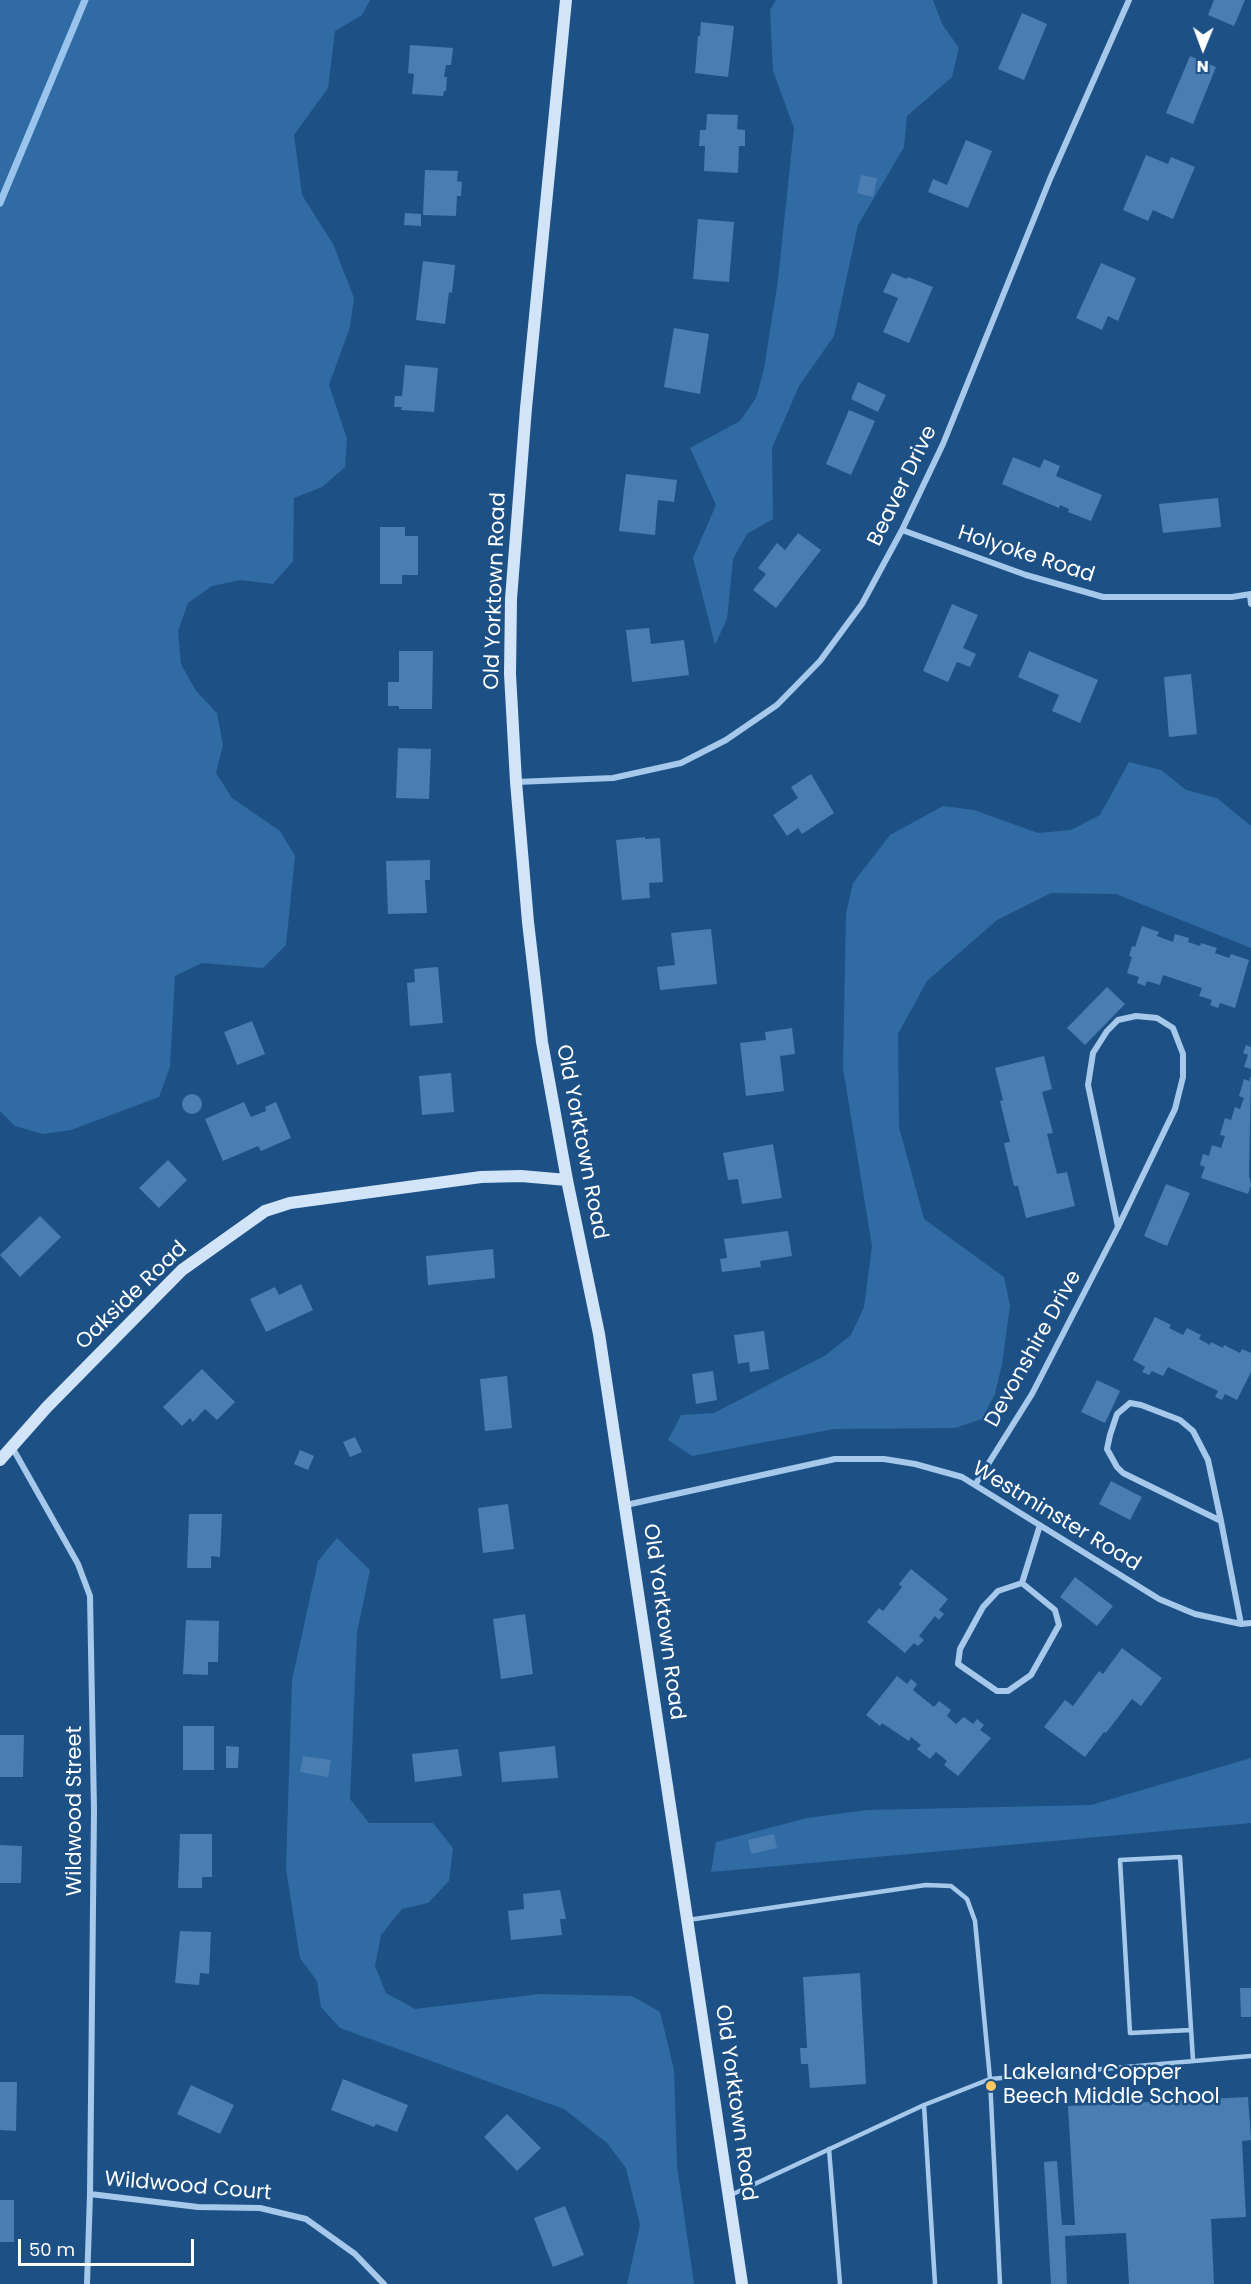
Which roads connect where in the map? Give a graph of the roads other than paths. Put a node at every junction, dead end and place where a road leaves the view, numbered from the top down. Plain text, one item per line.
1 (566, 0) edge
2 (1129, 0) edge
3 (902, 530) junction
4 (1250, 594) edge
5 (1251, 604) edge
6 (516, 783) junction
7 (567, 1180) junction
8 (1118, 1227) junction
9 (12, 1447) junction
10 (0, 1460) edge
11 (975, 1485) junction
12 (626, 1505) junction
13 (1221, 1521) junction
14 (1041, 1525) junction
15 (1022, 1583) junction
16 (1251, 1623) edge
17 (1241, 1624) junction
18 (688, 1920) junction
19 (1191, 2030) junction
20 (1251, 2056) edge
21 (1193, 2060) junction
22 (990, 2079) junction
23 (924, 2105) junction
24 (829, 2149) junction
25 (90, 2194) junction
26 (729, 2196) junction
27 (87, 2284) edge
28 (384, 2284) edge
29 (742, 2284) edge
30 (840, 2284) edge
31 (935, 2284) edge
32 (1000, 2284) edge

1 - 6 main road, Old Yorktown Road
2 - 3 street, Beaver Drive
3 - 4 street, Holyoke Road
3 - 6 street, Beaver Drive
4 - 5 street
6 - 7 main road, Old Yorktown Road
7 - 9 main road, Oakside Road
7 - 12 main road, Old Yorktown Road
8 - 8 street, Devonshire Drive
8 - 11 street, Devonshire Drive
9 - 10 main road, Oakside Road
9 - 25 street, Wildwood Street
11 - 12 street, Westminster Road
11 - 14 street, Westminster Road
12 - 18 main road, Old Yorktown Road
13 - 13 street
13 - 17 street
14 - 15 street
14 - 17 street, Westminster Road
15 - 15 street
16 - 17 street, Westminster Road
18 - 22 lane
18 - 26 main road, Old Yorktown Road
19 - 19 lane
19 - 21 lane
20 - 21 lane
21 - 22 lane
22 - 23 lane
22 - 32 lane
23 - 24 lane
23 - 31 lane
24 - 26 lane
24 - 30 lane
25 - 27 street, Wildwood Court
25 - 28 street, Wildwood Court
26 - 29 main road, Old Yorktown Road

